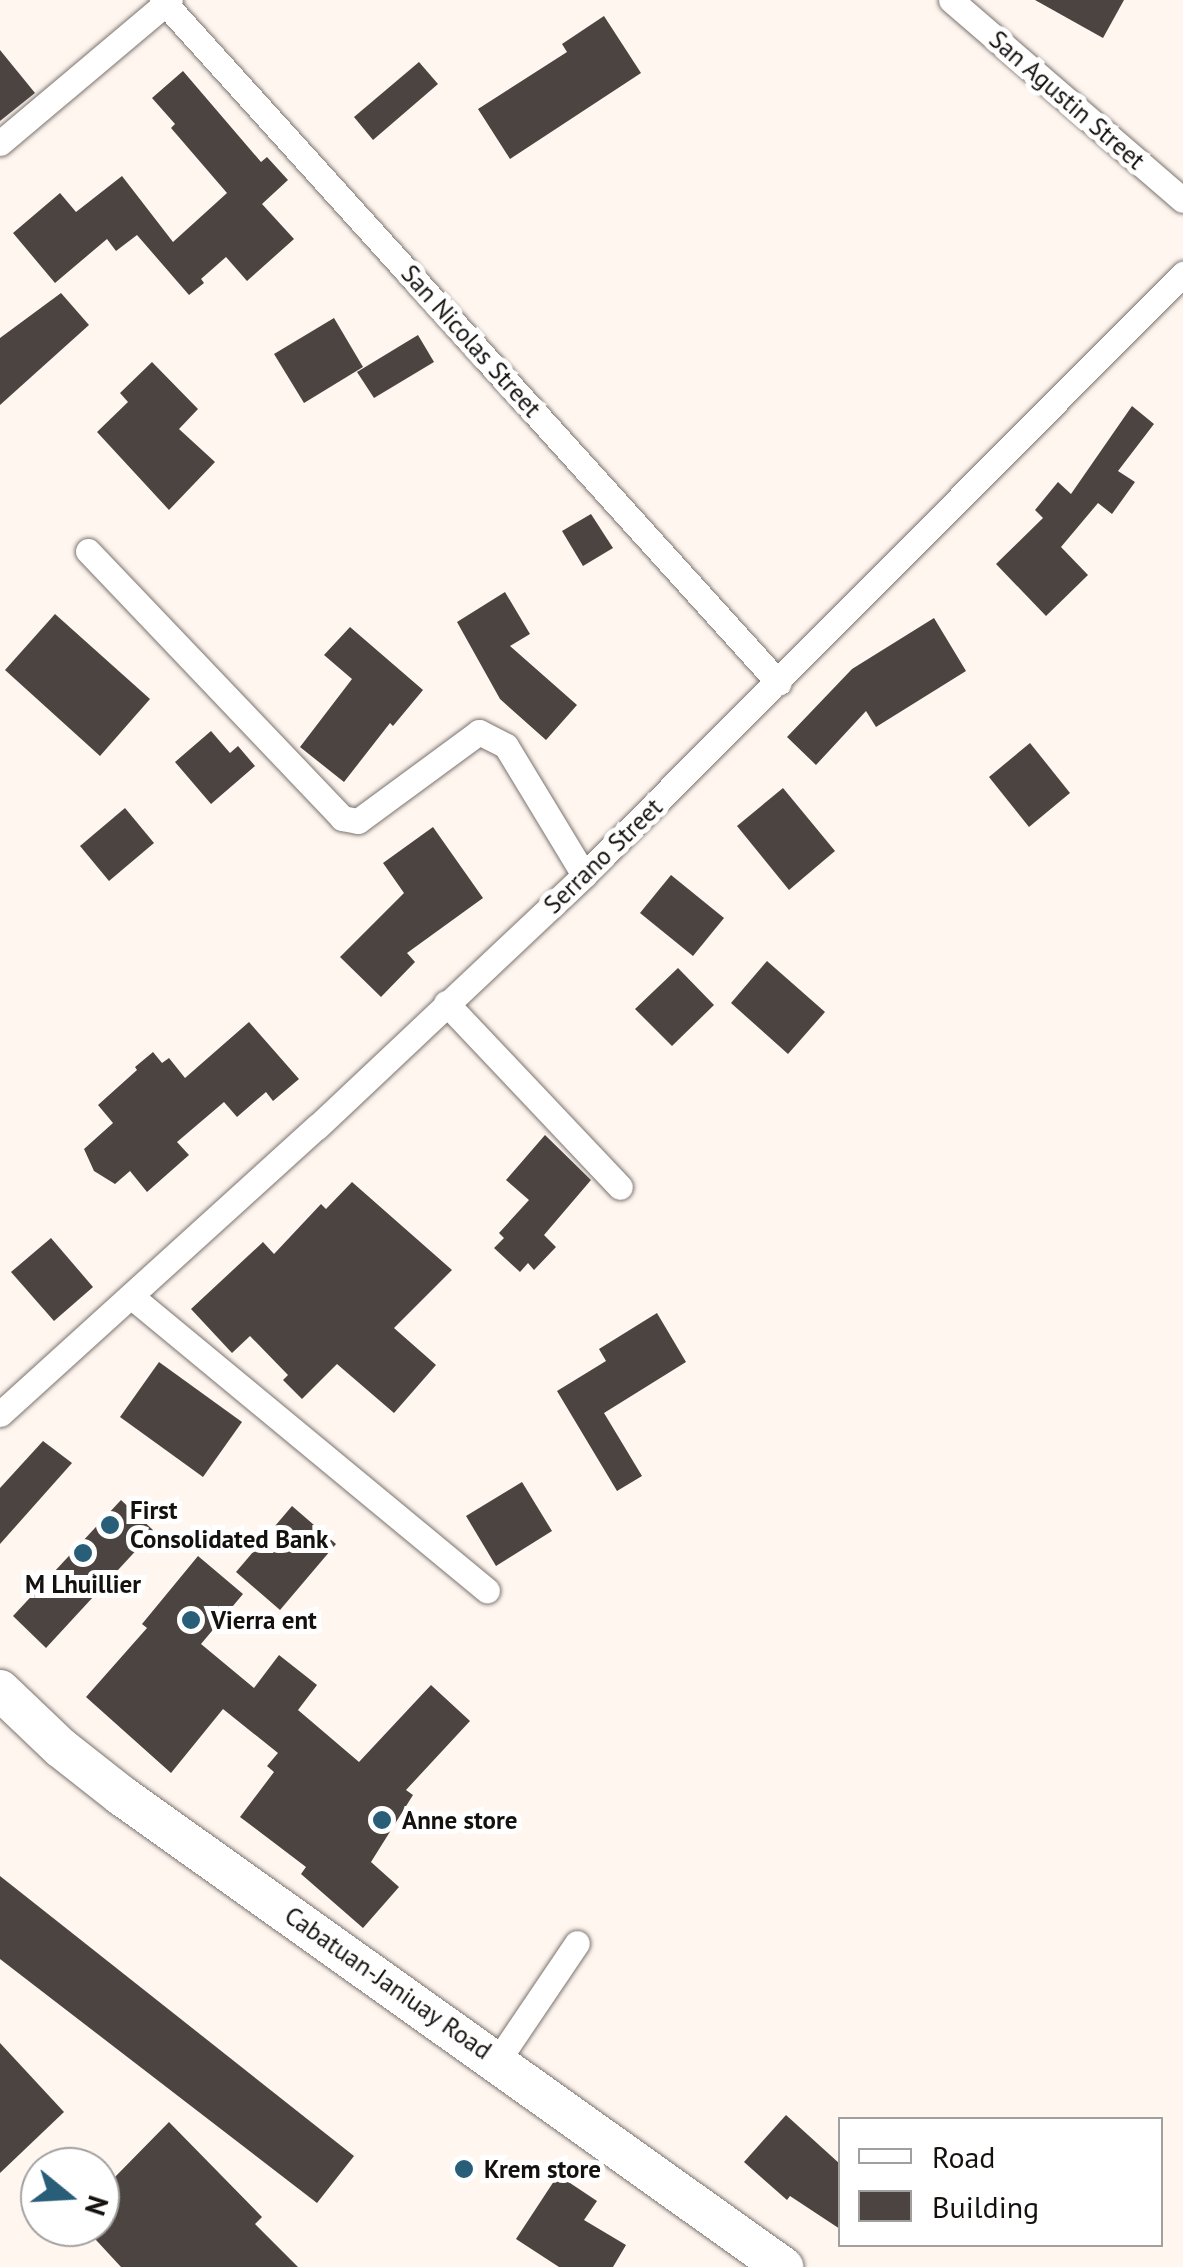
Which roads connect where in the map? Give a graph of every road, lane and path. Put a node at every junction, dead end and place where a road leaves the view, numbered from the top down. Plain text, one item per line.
1 (951, 0) edge
2 (166, 1) edge
3 (0, 144) edge
4 (1183, 200) edge
5 (1183, 274) edge
6 (88, 551) dead end
7 (779, 684) junction
8 (584, 874) junction
9 (446, 1003) junction
10 (620, 1188) dead end
11 (131, 1296) junction
12 (0, 1414) edge
13 (486, 1590) dead end
14 (0, 1690) edge
15 (577, 1943) dead end
16 (498, 2060) junction
17 (783, 2267) edge

1 - 4 street, San Agustin Street
2 - 3 street
2 - 7 street, San Nicolas Street
5 - 7 street, Serrano Street
6 - 8 street
7 - 8 street, Serrano Street
8 - 9 street, Serrano Street
9 - 10 street
9 - 11 street, Serrano Street
11 - 12 street, Serrano Street
11 - 13 street
14 - 16 main road, Cabatuan-Janiuay Road
15 - 16 street
16 - 17 main road, Cabatuan-Janiuay Road

